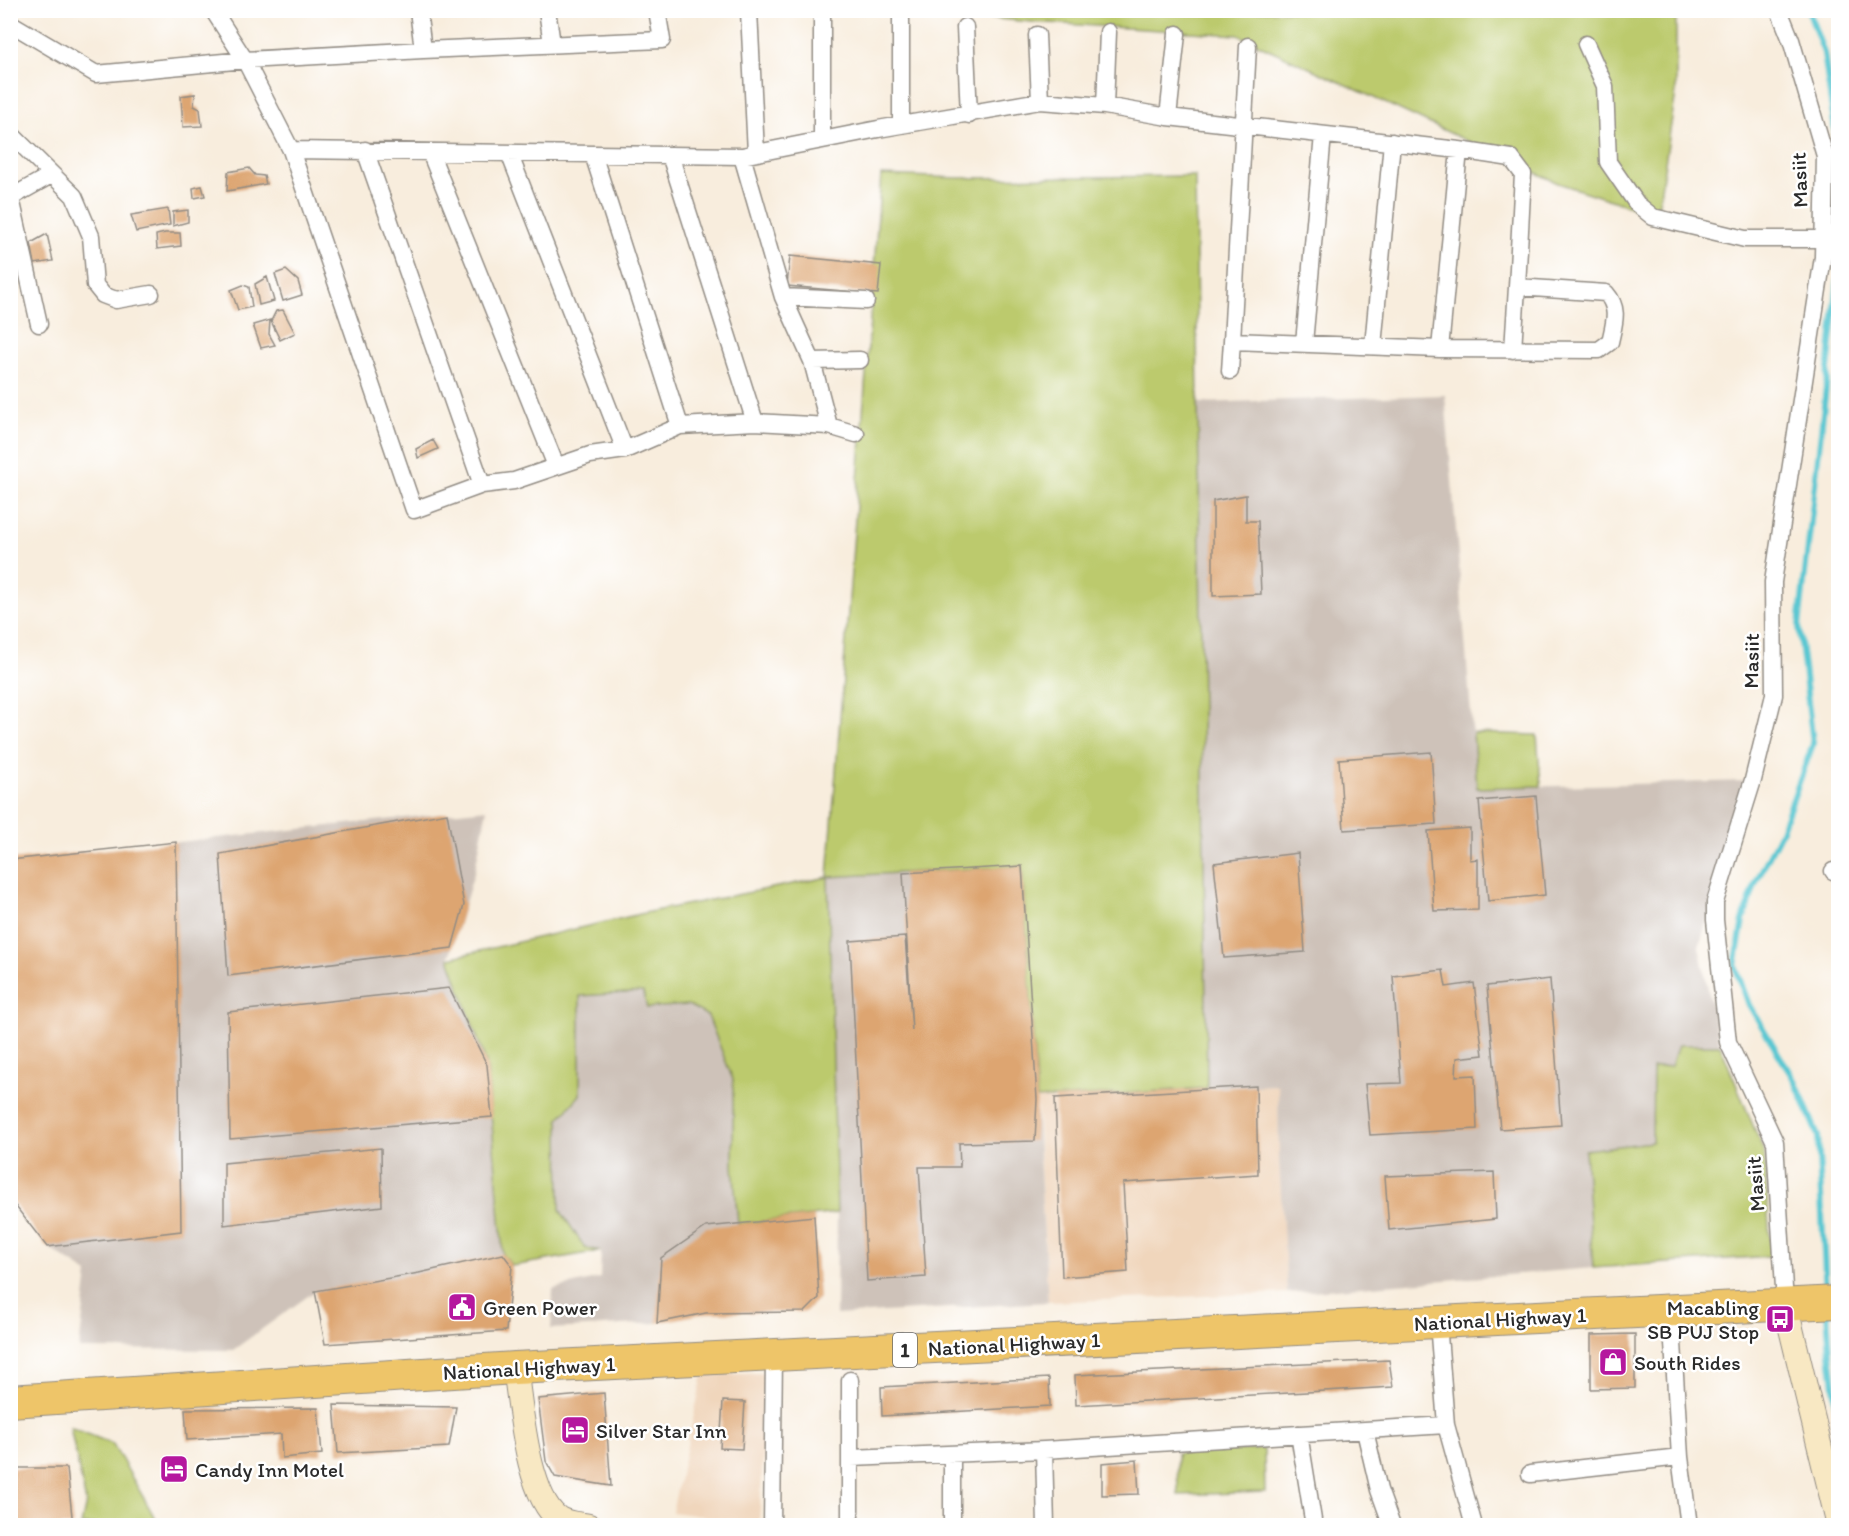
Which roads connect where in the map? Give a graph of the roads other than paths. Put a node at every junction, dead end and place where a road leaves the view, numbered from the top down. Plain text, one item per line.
1 (213, 10) edge
2 (418, 10) edge
3 (547, 10) edge
4 (657, 10) edge
5 (1779, 10) edge
6 (749, 11) edge
7 (822, 15) dead end
8 (901, 19) dead end
9 (10, 23) edge
10 (965, 27) dead end
11 (1108, 32) dead end
12 (1177, 34) dead end
13 (1037, 35) dead end
14 (552, 44) junction
15 (1586, 44) dead end
16 (1248, 46) dead end
17 (423, 50) junction
18 (245, 60) junction
19 (1040, 101) junction
20 (1105, 106) junction
21 (969, 115) junction
22 (1168, 117) junction
23 (901, 125) junction
24 (1244, 127) junction
25 (10, 133) edge
26 (1323, 135) junction
27 (822, 140) junction
28 (1392, 142) junction
29 (291, 150) junction
30 (365, 150) junction
31 (1459, 150) junction
32 (430, 152) junction
33 (509, 153) junction
34 (593, 154) junction
35 (749, 154) junction
36 (670, 155) junction
37 (51, 175) junction
38 (11, 198) edge
39 (1823, 239) junction
40 (1517, 287) junction
41 (151, 294) dead end
42 (783, 297) junction
43 (866, 301) dead end
44 (39, 324) dead end
45 (1232, 341) junction
46 (1304, 343) junction
47 (1373, 346) junction
48 (1440, 349) junction
49 (1513, 350) junction
50 (860, 360) dead end
51 (812, 361) junction
52 (1230, 371) dead end
53 (755, 423) junction
54 (680, 426) junction
55 (829, 426) junction
56 (856, 434) dead end
57 (625, 450) junction
58 (556, 466) junction
59 (482, 485) junction
60 (1839, 1302) edge
61 (1793, 1304) junction
62 (1671, 1310) junction
63 (1438, 1322) junction
64 (774, 1356) junction
65 (515, 1368) junction
66 (850, 1380) dead end
67 (10, 1401) edge
68 (1446, 1425) junction
69 (1365, 1431) junction
70 (1299, 1434) junction
71 (1044, 1450) junction
72 (951, 1455) junction
73 (1680, 1456) junction
74 (851, 1458) junction
75 (1530, 1474) dead end
76 (850, 1519) dead end
77 (555, 1522) edge
78 (951, 1522) dead end
79 (1839, 1522) edge
80 (589, 1526) edge
81 (772, 1526) edge
82 (1046, 1526) edge
83 (1314, 1526) edge
84 (1392, 1526) edge
85 (1474, 1526) edge
86 (1689, 1526) edge

1 - 18 street
2 - 17 street
3 - 14 street
4 - 14 street
5 - 39 street, Masiit
6 - 35 street
7 - 27 street
8 - 23 street
9 - 18 street
10 - 21 street
11 - 20 street
12 - 22 street
13 - 19 street
14 - 17 street
15 - 39 street
16 - 24 street
17 - 18 street
18 - 29 street
19 - 20 street
19 - 21 street
20 - 22 street
21 - 23 street
22 - 24 street
23 - 27 street
24 - 26 street
24 - 45 street
25 - 37 street
26 - 28 street
26 - 46 street
27 - 35 street
28 - 31 street
28 - 47 street
29 - 30 street
29 - 59 street
30 - 32 street
30 - 59 street
31 - 40 street
31 - 48 street
32 - 33 street
32 - 58 street
33 - 34 street
33 - 57 street
34 - 36 street
34 - 54 street
35 - 36 street
35 - 42 street
36 - 53 street
37 - 38 street
37 - 41 street
38 - 44 street
39 - 61 street, Masiit
40 - 49 street
40 - 49 street
42 - 43 street
42 - 51 street
45 - 46 street
45 - 52 street
46 - 47 street
47 - 48 street
48 - 49 street
50 - 51 street
51 - 55 street
53 - 54 street
53 - 55 street
54 - 57 street
55 - 56 street
57 - 58 street
58 - 59 street
60 - 61 highway, National Highway 1 / 1
61 - 62 highway, National Highway 1 / 1
61 - 79 street
62 - 63 highway, National Highway 1 / 1
62 - 73 street
63 - 64 highway, National Highway 1 / 1
63 - 68 street
64 - 65 highway, National Highway 1 / 1
64 - 81 street
65 - 67 highway, National Highway 1 / 1
65 - 77 street
66 - 74 street
68 - 69 street
68 - 85 street
69 - 70 street
69 - 84 street
70 - 71 street
70 - 83 street
71 - 72 street
71 - 82 street
72 - 74 street
72 - 78 street
73 - 75 street
73 - 86 street
74 - 76 street
77 - 80 street

